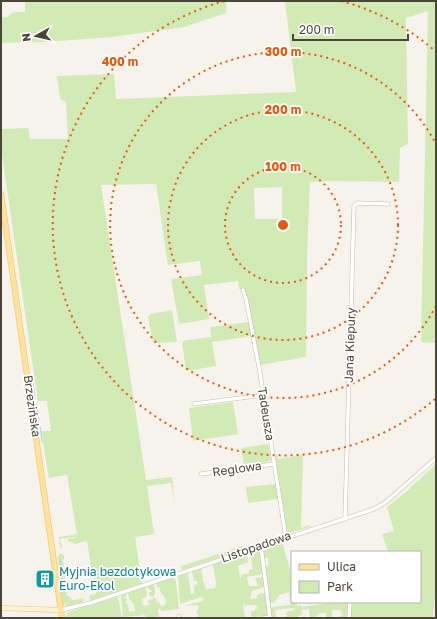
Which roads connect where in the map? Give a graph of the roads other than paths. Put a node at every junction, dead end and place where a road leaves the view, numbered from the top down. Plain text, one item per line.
1 (1, 194) edge
2 (388, 204) dead end
3 (243, 290) dead end
4 (264, 395) junction
5 (194, 404) dead end
6 (436, 458) edge
7 (274, 464) junction
8 (201, 474) dead end
9 (345, 519) junction
10 (286, 538) junction
11 (261, 546) junction
12 (350, 603) edge
13 (1, 608) edge
14 (61, 610) junction
15 (62, 618) edge
16 (263, 618) edge
17 (270, 618) edge
18 (349, 618) edge

1 - 14 main road, Brzezińska
2 - 9 street, Jana Kiepury
3 - 4 street, Tadeusza
4 - 5 street
4 - 7 street, Tadeusza
6 - 9 street, Listopadowa
7 - 8 street, Reglowa
7 - 10 street, Tadeusza
9 - 10 street, Listopadowa
10 - 11 street, Listopadowa
11 - 14 street, Listopadowa
11 - 17 street
12 - 18 street
13 - 14 street
14 - 15 main road, Brzezińska
16 - 17 street

